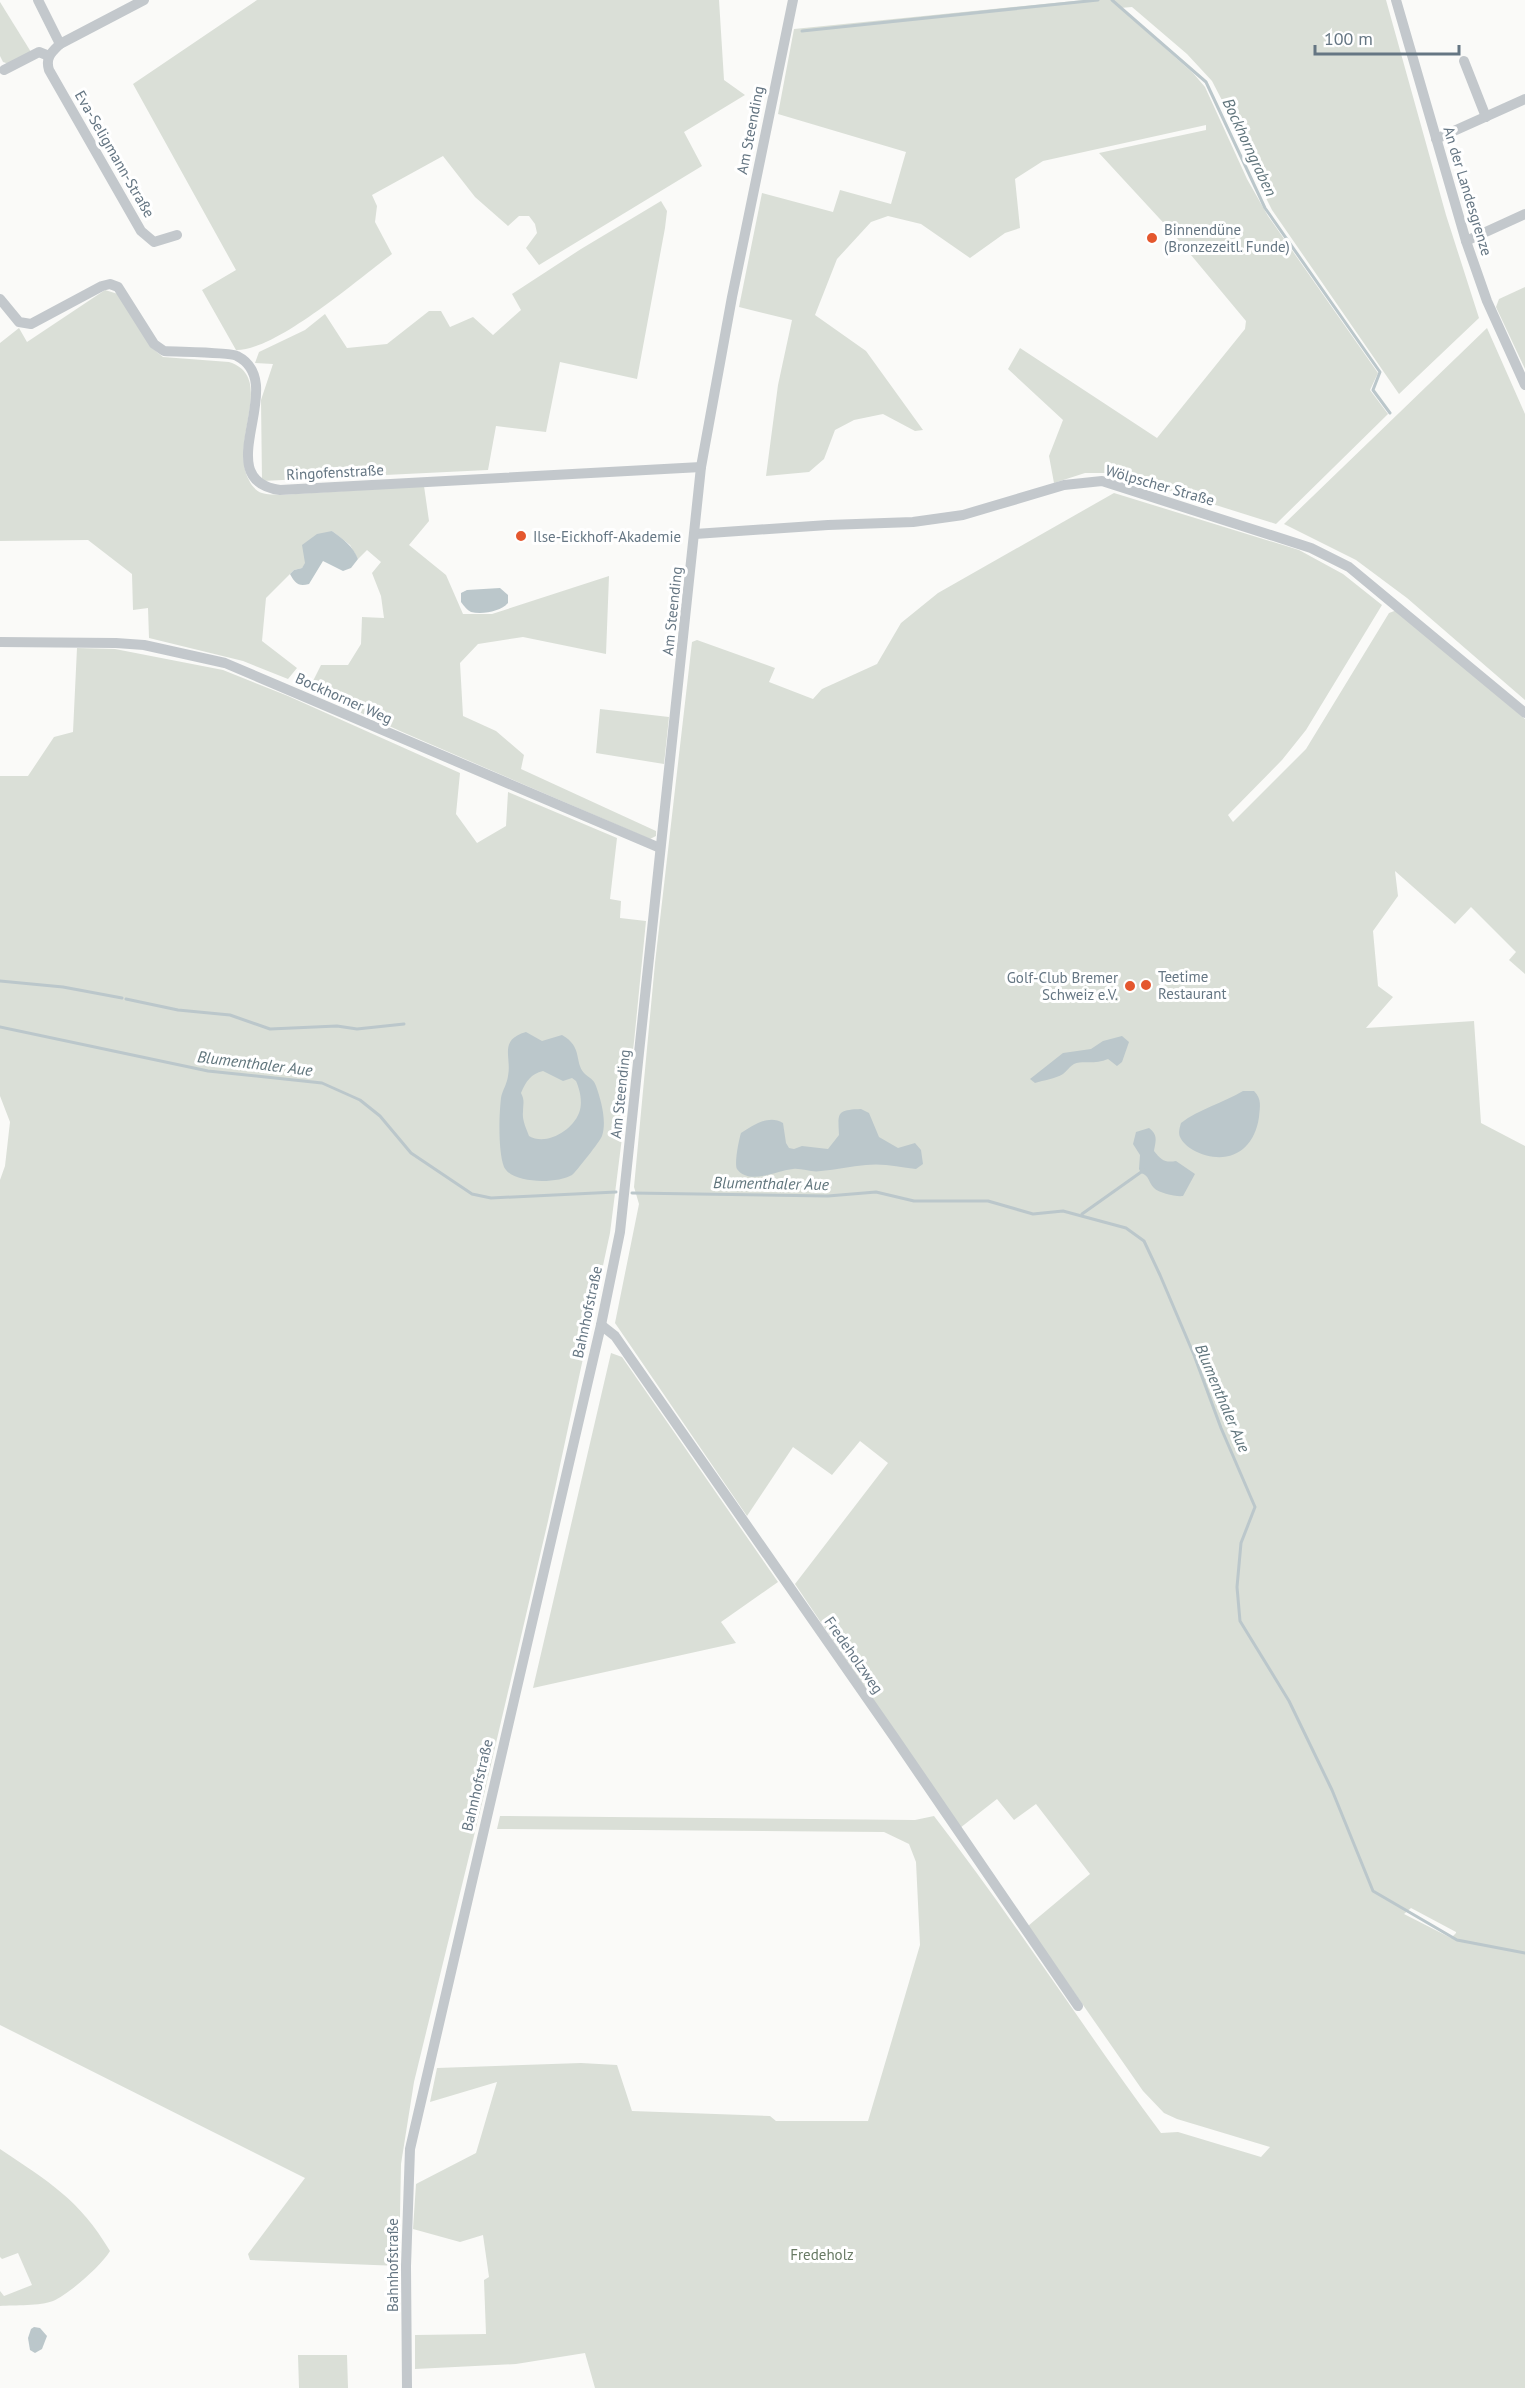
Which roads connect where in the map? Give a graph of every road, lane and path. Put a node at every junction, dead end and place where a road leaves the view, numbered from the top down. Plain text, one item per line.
1 (38, 0) edge
2 (144, 0) edge
3 (793, 0) edge
4 (1396, 0) edge
5 (60, 44) junction
6 (49, 56) junction
7 (1464, 61) dead end
8 (4, 70) dead end
9 (1525, 99) edge
10 (1486, 117) junction
11 (1436, 139) junction
12 (1525, 214) edge
13 (177, 235) dead end
14 (1466, 241) junction
15 (0, 299) edge
16 (1525, 385) edge
17 (701, 467) junction
18 (695, 534) junction
19 (0, 642) edge
20 (1525, 713) edge
21 (660, 848) junction
22 (625, 1195) joint
23 (601, 1325) junction
24 (1078, 2006) dead end
25 (407, 2388) edge

1 - 5 street
2 - 5 street
3 - 17 street, Am Steending
4 - 11 street, An der Landesgrenze
5 - 6 street
6 - 8 street
6 - 13 street, Eva-Seligmann-Straße
7 - 10 street
9 - 10 street
10 - 11 street
11 - 14 street, An der Landesgrenze
12 - 14 street
14 - 16 street, An der Landesgrenze
15 - 17 street, Ringofenstraße
17 - 18 street, Am Steending
18 - 20 street, Wölpscher Straße
18 - 21 street, Am Steending
19 - 21 street, Bockhorner Weg
21 - 22 street, Am Steending
22 - 23 street, Bahnhofstraße
23 - 24 street, Fredeholzweg
23 - 25 street, Bahnhofstraße

